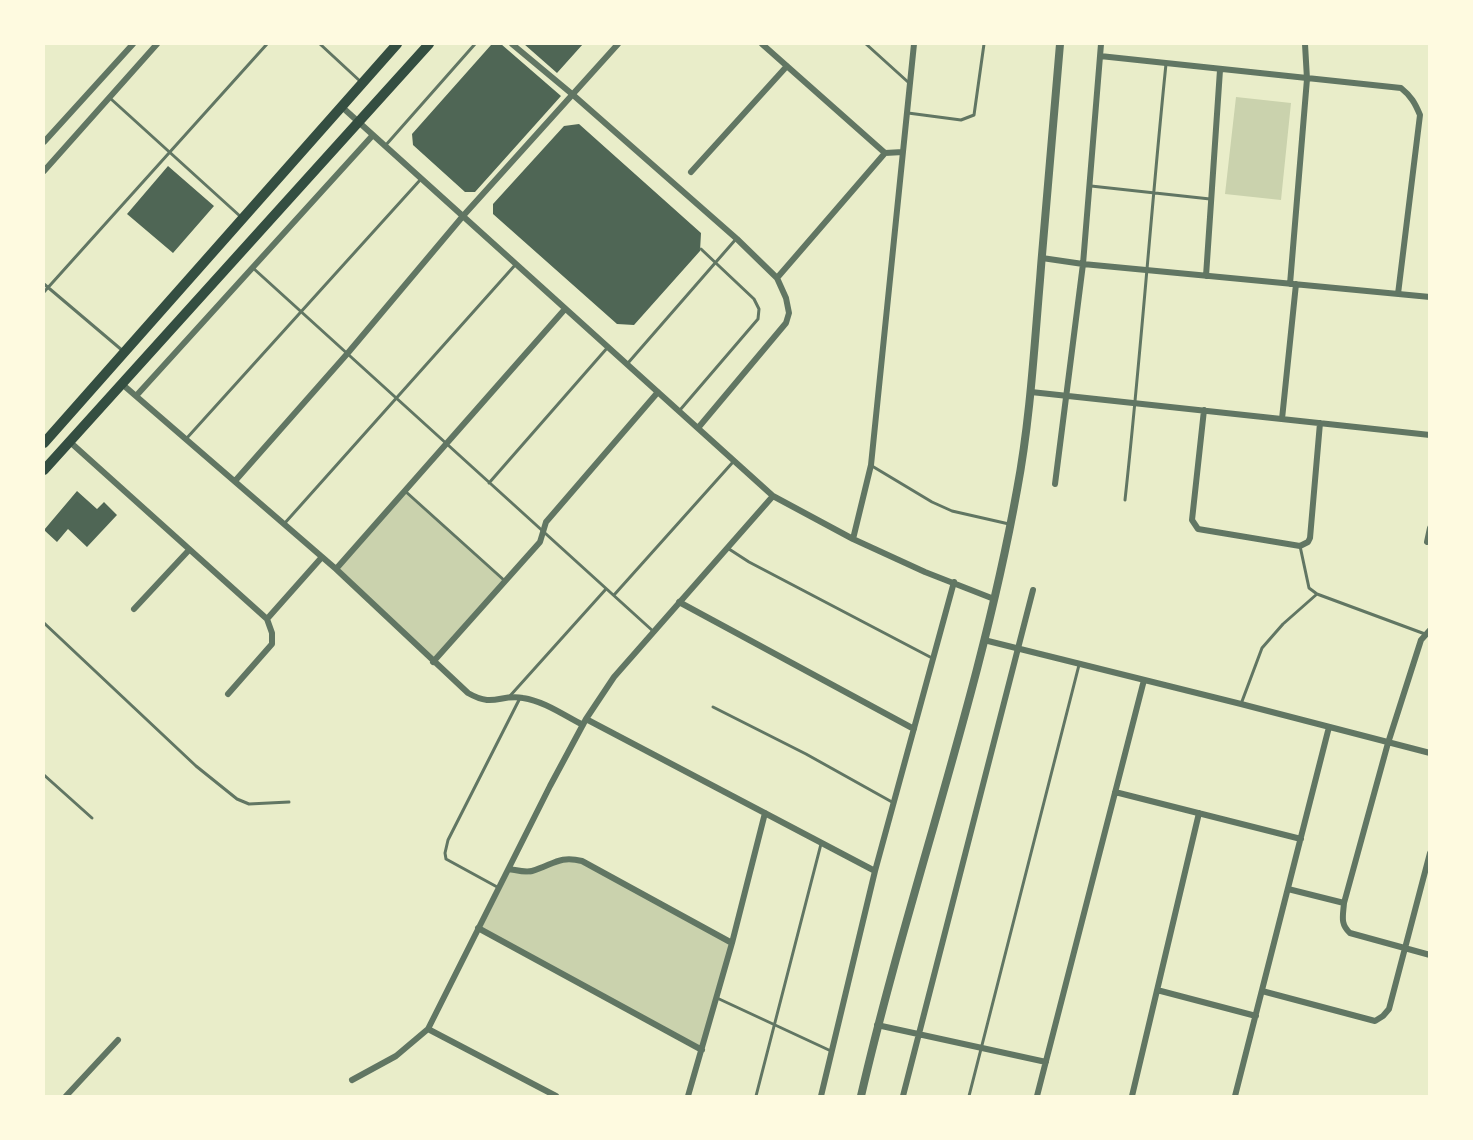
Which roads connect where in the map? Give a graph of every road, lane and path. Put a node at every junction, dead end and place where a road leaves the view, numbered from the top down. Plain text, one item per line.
1 (132, 44) edge
2 (157, 44) edge
3 (267, 44) edge
4 (320, 44) edge
5 (398, 44) edge
6 (429, 44) edge
7 (475, 44) edge
8 (512, 44) edge
9 (618, 44) edge
10 (762, 44) edge
11 (866, 44) edge
12 (914, 44) edge
13 (984, 44) edge
14 (1060, 44) edge
15 (1101, 44) edge
16 (1305, 44) edge
17 (1100, 56) junction
18 (1166, 64) junction
19 (787, 66) junction
20 (1220, 70) junction
21 (1307, 79) junction
22 (362, 83) junction
23 (910, 83) junction
24 (572, 94) junction
25 (109, 97) junction
26 (342, 107) junction
27 (907, 112) junction
28 (359, 122) junction
29 (373, 135) junction
30 (44, 142) edge
31 (385, 146) junction
32 (169, 152) junction
33 (903, 152) junction
34 (885, 153) junction
35 (44, 171) edge
36 (691, 172) dead end
37 (421, 179) junction
38 (1089, 186) junction
39 (1153, 194) junction
40 (1211, 199) junction
41 (463, 216) junction
42 (243, 218) junction
43 (736, 239) junction
44 (701, 249) dead end
45 (1042, 258) junction
46 (516, 264) junction
47 (1083, 264) junction
48 (253, 268) junction
49 (1147, 270) junction
50 (1206, 276) junction
51 (777, 278) junction
52 (44, 284) edge
53 (1293, 284) junction
54 (48, 287) junction
55 (44, 292) edge
56 (1398, 294) junction
57 (1430, 297) edge
58 (565, 309) junction
59 (301, 312) junction
60 (608, 347) junction
61 (124, 352) junction
62 (347, 354) junction
63 (627, 364) junction
64 (122, 384) junction
65 (658, 392) junction
66 (1031, 392) junction
67 (1066, 395) junction
68 (136, 396) junction
69 (396, 398) junction
70 (1136, 403) junction
71 (1204, 410) junction
72 (679, 411) junction
73 (1282, 419) junction
74 (1320, 423) junction
75 (698, 428) junction
76 (1430, 435) edge
77 (186, 439) junction
78 (70, 442) junction
79 (44, 443) edge
80 (447, 444) junction
81 (734, 461) junction
82 (871, 465) junction
83 (44, 471) edge
84 (235, 482) junction
85 (489, 483) junction
86 (1055, 484) dead end
87 (405, 491) junction
88 (773, 496) junction
89 (1125, 500) dead end
90 (284, 524) junction
91 (1010, 524) junction
92 (1430, 528) edge
93 (544, 533) junction
94 (853, 539) junction
95 (1428, 542) dead end
96 (1300, 546) junction
97 (727, 548) junction
98 (189, 550) junction
99 (322, 557) junction
100 (336, 569) junction
101 (506, 582) junction
102 (954, 582) junction
103 (606, 589) junction
104 (1033, 590) dead end
105 (1317, 594) junction
106 (614, 595) junction
107 (994, 599) junction
108 (679, 602) junction
109 (134, 609) dead end
110 (267, 619) junction
111 (44, 623) edge
112 (654, 632) junction
113 (1427, 632) edge
114 (984, 640) junction
115 (1018, 647) junction
116 (933, 658) junction
117 (433, 662) junction
118 (1080, 663) junction
119 (1144, 680) junction
120 (228, 694) dead end
121 (520, 697) junction
122 (508, 698) junction
123 (1241, 704) junction
124 (713, 707) dead end
125 (585, 722) junction
126 (1329, 728) junction
127 (914, 729) junction
128 (1388, 743) junction
129 (1430, 753) edge
130 (44, 775) edge
131 (1115, 792) junction
132 (289, 802) dead end
133 (894, 803) junction
134 (765, 813) junction
135 (1199, 813) junction
136 (92, 818) dead end
137 (1301, 838) junction
138 (822, 843) junction
139 (1430, 854) edge
140 (508, 869) junction
141 (875, 871) junction
142 (499, 888) junction
143 (1288, 889) junction
144 (1344, 903) junction
145 (478, 928) junction
146 (732, 943) junction
147 (1405, 949) junction
148 (1430, 955) edge
149 (1157, 990) junction
150 (1262, 991) junction
151 (717, 998) junction
152 (1256, 1016) junction
153 (774, 1024) junction
154 (877, 1026) junction
155 (429, 1029) junction
156 (918, 1034) junction
157 (118, 1040) dead end
158 (983, 1048) junction
159 (702, 1050) junction
160 (831, 1051) junction
161 (1046, 1062) junction
162 (352, 1080) dead end
163 (66, 1096) edge
164 (556, 1096) edge
165 (688, 1096) edge
166 (756, 1096) edge
167 (821, 1096) edge
168 (861, 1096) edge
169 (903, 1096) edge
170 (969, 1096) edge
171 (1037, 1096) edge
172 (1132, 1096) edge
173 (1235, 1096) edge

1 - 30 street
2 - 25 street
3 - 32 lane
4 - 22 lane
5 - 22 highway
6 - 28 highway
7 - 31 lane
8 - 24 street
9 - 24 street
10 - 19 street
11 - 23 lane
12 - 23 street
13 - 27 lane
14 - 45 street
15 - 17 street
16 - 21 street
17 - 18 street
17 - 38 street
18 - 20 street
18 - 39 lane
19 - 34 street
19 - 36 street
20 - 21 street
20 - 40 street
21 - 53 street
21 - 56 street
22 - 26 highway
23 - 27 street
24 - 41 street
24 - 43 street
25 - 32 lane
25 - 35 street
26 - 28 street
26 - 42 highway
27 - 33 street
28 - 29 street
28 - 64 highway
29 - 31 street
29 - 48 street
31 - 37 street
32 - 42 lane
32 - 54 lane
33 - 34 street
33 - 82 street
34 - 51 street
37 - 41 street
37 - 59 lane
38 - 39 lane
38 - 47 street
39 - 40 lane
39 - 49 lane
40 - 50 street
41 - 46 street
41 - 62 street
42 - 61 highway
43 - 51 street
43 - 63 lane
44 - 72 lane
45 - 47 street
45 - 66 street
46 - 58 street
46 - 69 lane
47 - 49 street
47 - 67 street
48 - 59 lane
48 - 68 street
49 - 50 street
49 - 70 lane
50 - 53 street
51 - 75 street
52 - 54 lane
53 - 56 street
53 - 73 street
54 - 55 lane
54 - 61 lane
56 - 57 street
58 - 60 street
58 - 80 street
59 - 62 lane
59 - 77 lane
60 - 63 street
60 - 85 lane
61 - 79 highway
62 - 69 lane
62 - 84 street
63 - 65 street
64 - 68 street
64 - 78 highway
65 - 72 street
65 - 93 street
66 - 67 street
66 - 91 street
67 - 70 street
67 - 86 street
68 - 77 street
69 - 80 lane
69 - 90 lane
70 - 71 street
70 - 89 lane
71 - 73 street
71 - 96 street
72 - 75 street
73 - 74 street
74 - 76 street
74 - 96 street
75 - 81 street
77 - 84 street
78 - 83 highway
78 - 98 street
80 - 85 lane
80 - 87 street
81 - 88 street
81 - 106 lane
82 - 91 lane
82 - 94 street
84 - 90 street
85 - 93 lane
87 - 100 street
87 - 101 lane
88 - 94 street
88 - 97 street
90 - 99 street
91 - 107 street
92 - 95 street
93 - 101 street
93 - 103 lane
94 - 102 street
96 - 105 lane
97 - 108 street
97 - 116 lane
98 - 109 street
98 - 110 street
99 - 100 street
99 - 110 street
100 - 117 street
101 - 117 street
102 - 107 street
102 - 116 street
103 - 106 lane
103 - 122 lane
104 - 115 street
105 - 113 lane
105 - 123 lane
106 - 112 lane
107 - 114 street
108 - 112 street
108 - 127 street
110 - 120 street
111 - 132 lane
112 - 125 street
113 - 128 street
114 - 115 street
114 - 154 street
115 - 118 street
115 - 156 street
116 - 127 street
117 - 122 street
118 - 119 street
118 - 158 lane
119 - 123 street
119 - 131 street
121 - 122 street
121 - 125 street
121 - 142 lane
123 - 126 street
124 - 133 lane
125 - 134 street
125 - 140 street
126 - 128 street
126 - 137 street
127 - 133 street
128 - 129 street
128 - 144 street
130 - 136 lane
131 - 135 street
131 - 161 street
133 - 141 street
134 - 138 street
134 - 146 street
135 - 137 street
135 - 149 street
137 - 143 street
138 - 141 street
138 - 153 lane
139 - 147 street
140 - 142 street
140 - 146 street
141 - 160 street
142 - 145 street
143 - 144 street
143 - 150 street
144 - 147 street
145 - 155 street
145 - 159 street
146 - 151 street
147 - 148 street
147 - 150 street
149 - 152 street
149 - 172 street
150 - 152 street
151 - 153 lane
151 - 159 street
152 - 173 street
153 - 160 lane
153 - 166 lane
154 - 156 street
154 - 168 street
155 - 162 street
155 - 164 street
156 - 158 street
156 - 169 street
157 - 163 street
158 - 161 street
158 - 170 lane
159 - 165 street
160 - 167 street
161 - 171 street

